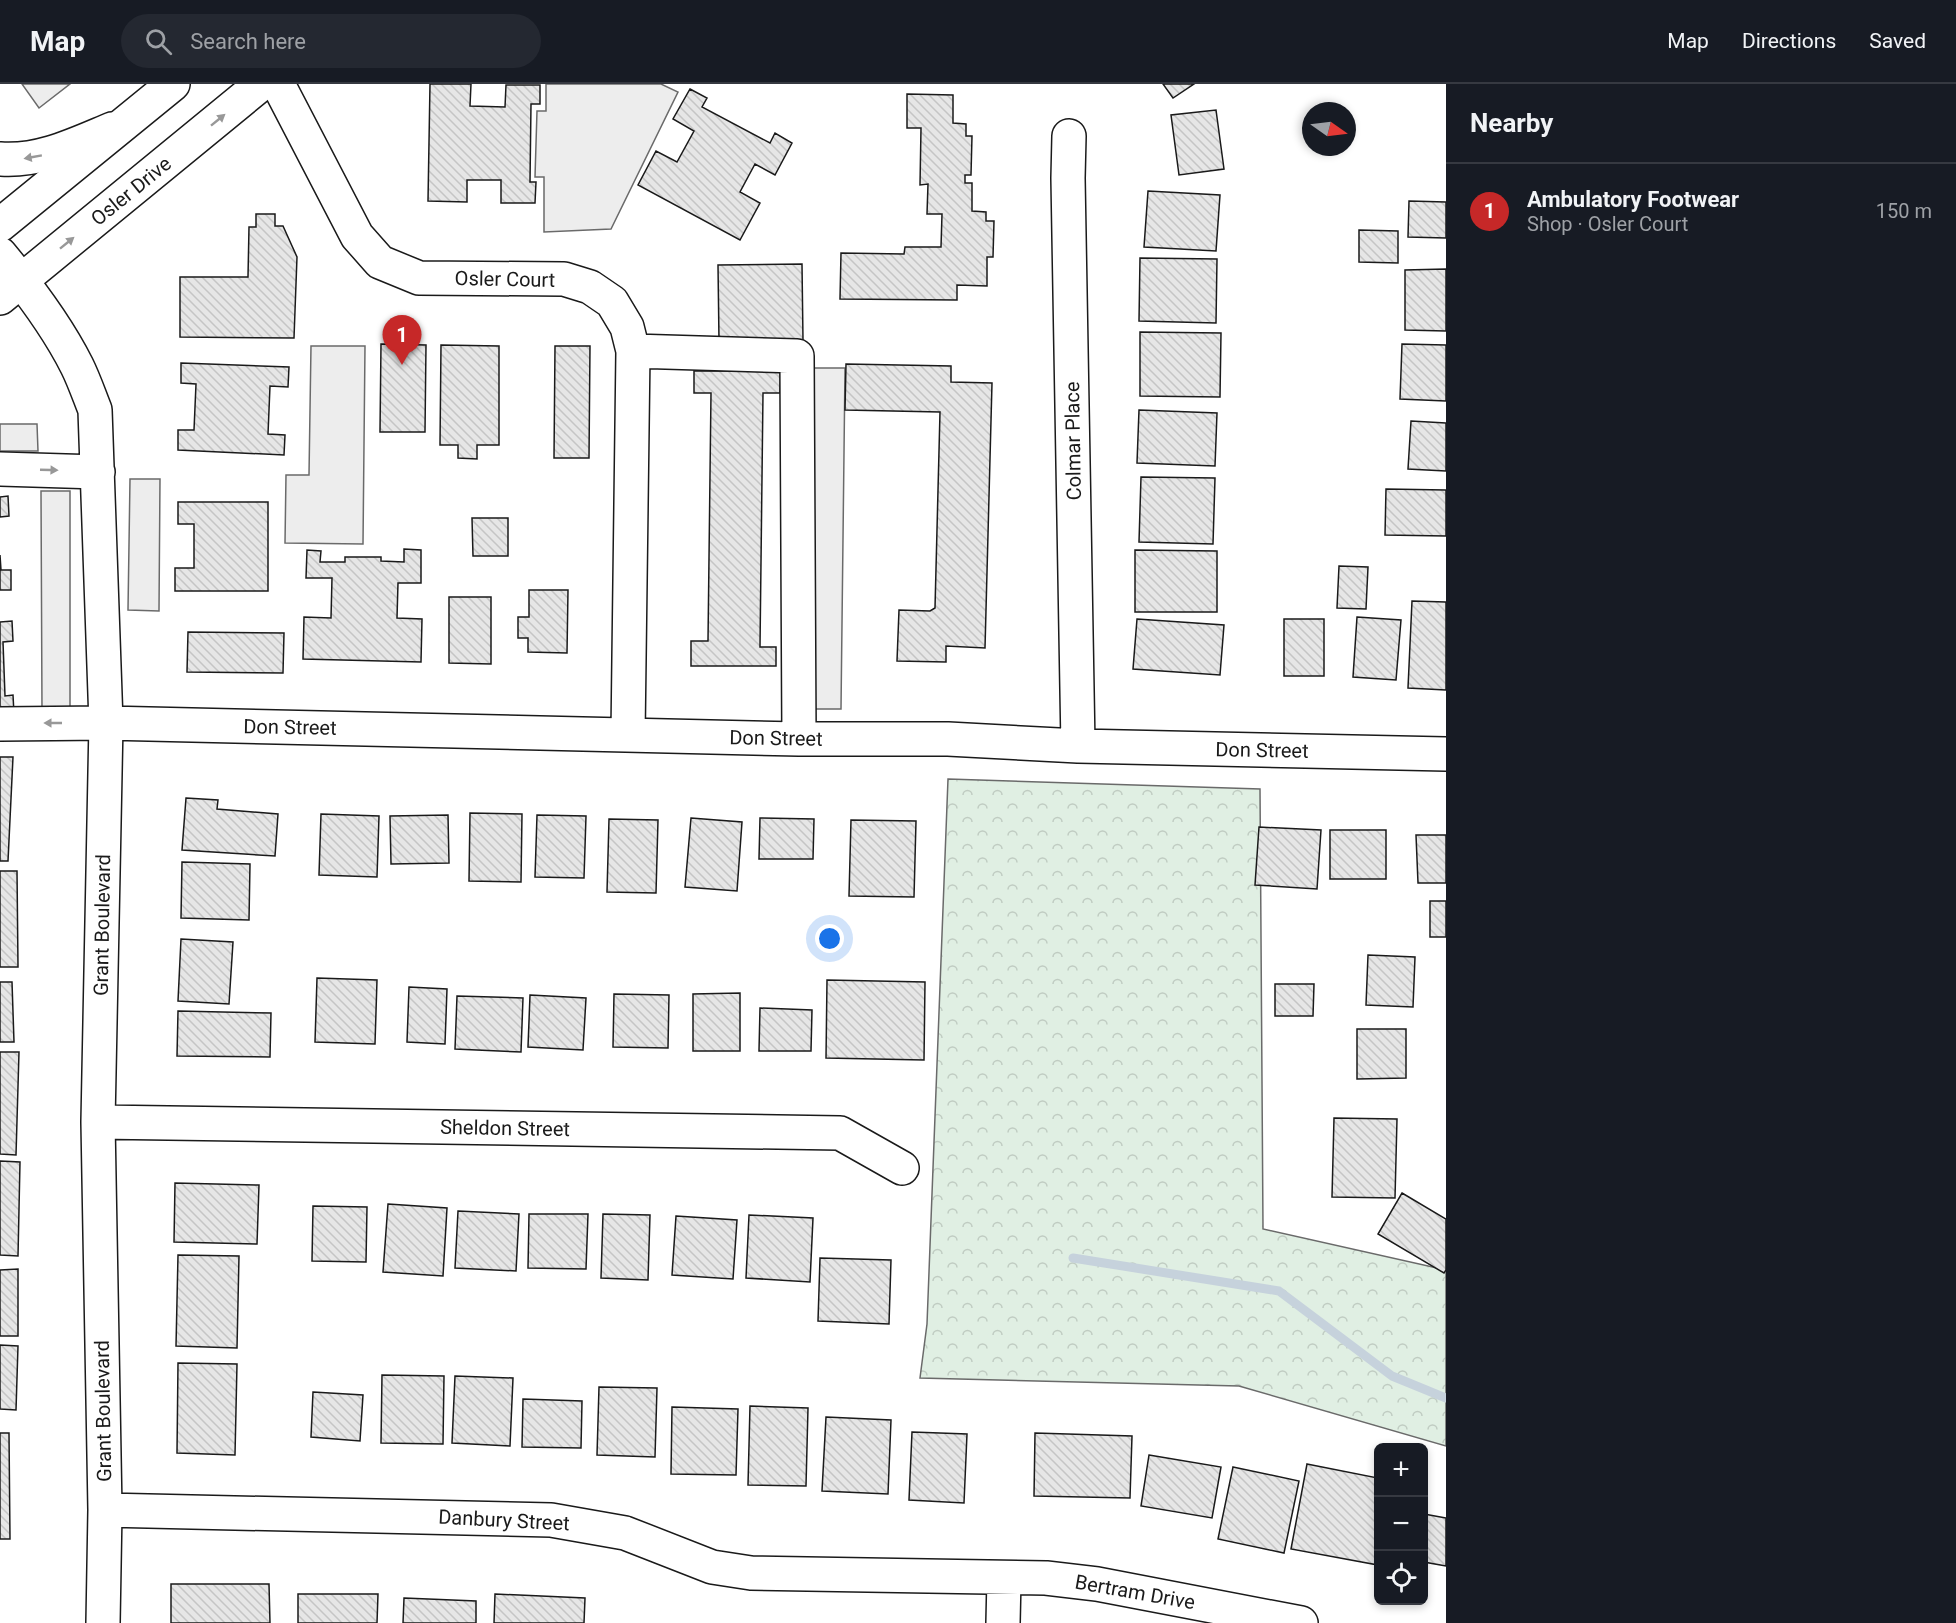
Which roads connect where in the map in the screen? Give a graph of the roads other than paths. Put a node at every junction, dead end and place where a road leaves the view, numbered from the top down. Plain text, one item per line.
1 (173, 84) edge
2 (261, 84) edge
3 (278, 84) edge
4 (127, 122) junction
5 (1069, 136) dead end
6 (0, 159) edge
7 (0, 225) edge
8 (0, 254) edge
9 (11, 289) edge
10 (633, 351) junction
11 (0, 469) edge
12 (98, 472) junction
13 (106, 723) junction
14 (0, 724) edge
15 (628, 735) junction
16 (799, 739) junction
17 (1078, 746) junction
18 (1446, 754) edge
19 (98, 1122) junction
20 (902, 1168) dead end
21 (105, 1510) junction
22 (1004, 1578) junction
23 (103, 1623) edge
24 (1003, 1623) edge
25 (1301, 1623) edge

1 - 4 street
9 -> 2 street, Osler Drive
3 - 10 street, Osler Court
4 -> 6 street
4 - 7 street
5 - 17 street, Colmar Place
8 - 9 street, Grant Boulevard
9 - 12 street, Grant Boulevard
10 - 15 street, Osler Court
10 - 16 street
11 -> 12 street
12 - 13 street, Grant Boulevard
13 -> 14 street, Don Street
13 - 15 street, Don Street
13 - 19 street, Grant Boulevard
15 - 16 street, Don Street
16 - 17 street, Don Street
17 - 18 street, Don Street
19 - 20 street, Sheldon Street
19 - 21 street, Grant Boulevard
21 - 22 street, Danbury Street
21 - 23 street, Grant Boulevard
22 - 24 street
22 - 25 street, Bertram Drive

